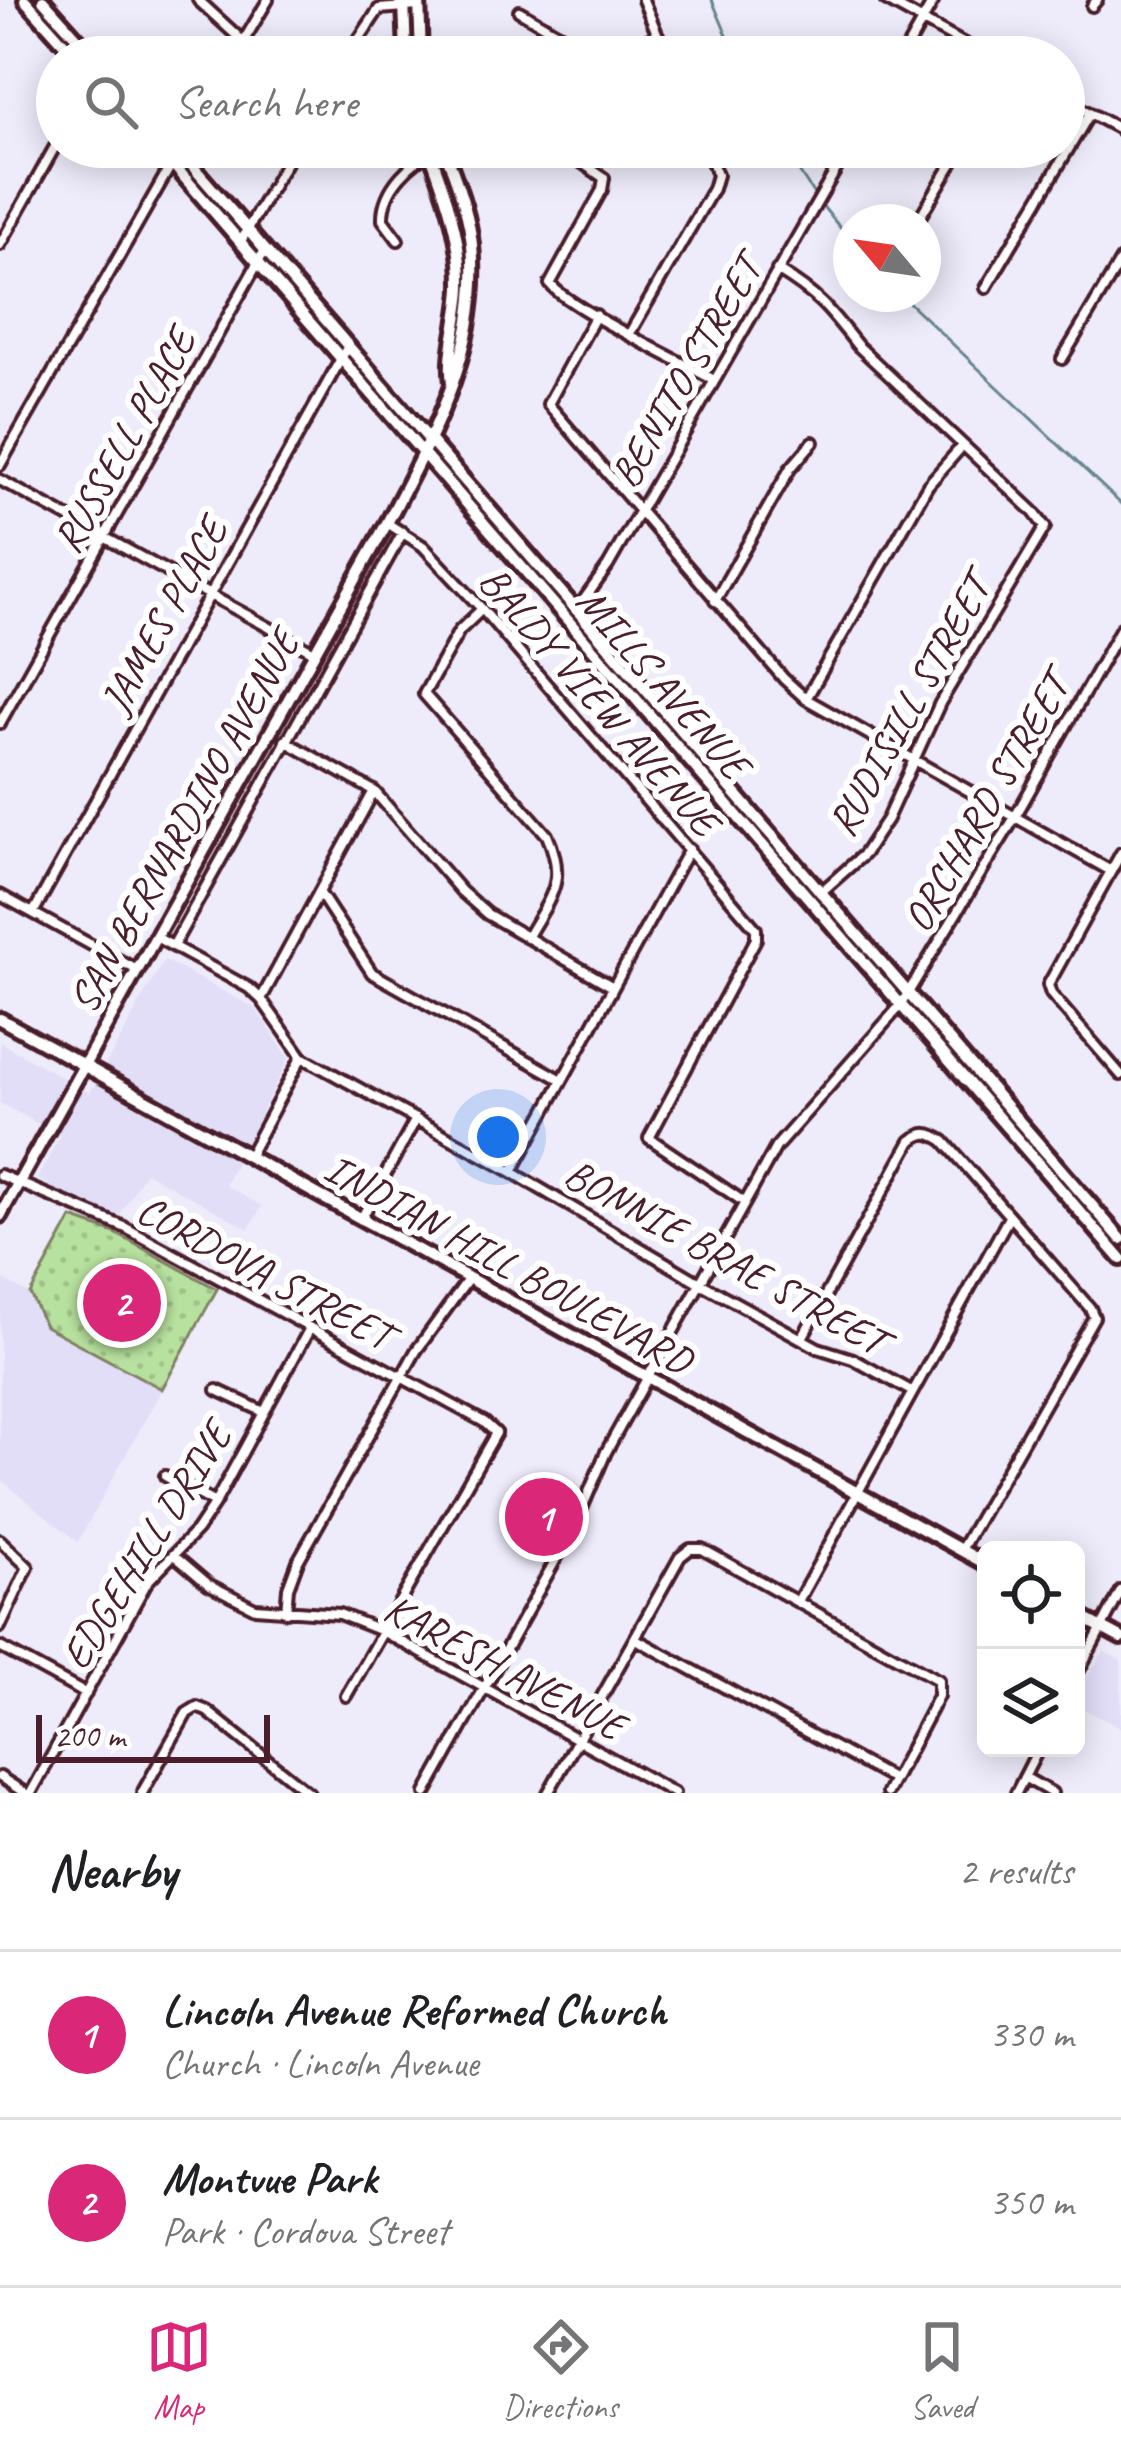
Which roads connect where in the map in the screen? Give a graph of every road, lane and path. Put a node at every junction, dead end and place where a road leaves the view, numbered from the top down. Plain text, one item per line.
1 (26, 0) edge
2 (43, 0) edge
3 (198, 0) edge
4 (268, 0) edge
5 (376, 0) edge
6 (643, 0) edge
7 (885, 0) edge
8 (934, 0) edge
9 (404, 3) edge
10 (418, 3) edge
11 (519, 11) dead end
12 (372, 15) junction
13 (922, 21) junction
14 (658, 35) edge
15 (58, 36) edge
16 (75, 36) edge
17 (237, 36) edge
18 (247, 36) edge
19 (360, 36) edge
20 (405, 36) edge
21 (420, 36) edge
22 (566, 36) edge
23 (914, 36) edge
24 (950, 36) edge
25 (1085, 110) edge
26 (1090, 112) junction
27 (1085, 120) edge
28 (1121, 130) edge
29 (43, 168) edge
30 (167, 168) edge
31 (187, 168) edge
32 (283, 168) edge
33 (407, 168) edge
34 (440, 168) edge
35 (589, 168) edge
36 (714, 168) edge
37 (837, 168) edge
38 (949, 168) edge
39 (1057, 168) edge
40 (928, 204) edge
41 (244, 236) junction
42 (398, 240) dead end
43 (0, 245) edge
44 (261, 256) junction
45 (1121, 260) edge
46 (777, 271) junction
47 (986, 288) dead end
48 (596, 315) junction
49 (630, 333) junction
50 (344, 352) junction
51 (1062, 359) dead end
52 (714, 380) junction
53 (428, 442) junction
54 (813, 442) dead end
55 (964, 445) junction
56 (422, 456) junction
57 (0, 465) edge
58 (0, 480) edge
59 (638, 511) junction
60 (387, 523) junction
61 (403, 532) junction
62 (103, 537) junction
63 (208, 594) junction
64 (715, 601) junction
65 (482, 608) junction
66 (576, 611) junction
67 (568, 622) junction
68 (1121, 628) edge
69 (314, 652) junction
70 (806, 699) junction
71 (0, 722) edge
72 (286, 741) junction
73 (915, 760) junction
74 (374, 791) junction
75 (1015, 817) junction
76 (689, 848) junction
77 (1121, 853) edge
78 (1111, 871) junction
79 (320, 892) junction
80 (0, 895) edge
81 (816, 897) junction
82 (33, 913) junction
83 (156, 938) junction
84 (527, 938) junction
85 (172, 946) junction
86 (138, 971) junction
87 (614, 988) junction
88 (261, 999) junction
89 (903, 1000) junction
90 (0, 1019) edge
91 (302, 1057) junction
92 (86, 1066) junction
93 (1121, 1075) edge
94 (562, 1080) junction
95 (416, 1119) junction
96 (248, 1157) junction
97 (512, 1172) junction
98 (0, 1175) edge
99 (17, 1184) junction
100 (744, 1202) junction
101 (0, 1216) edge
102 (1008, 1218) junction
103 (361, 1219) junction
104 (1121, 1239) edge
105 (1121, 1259) edge
106 (469, 1278) junction
107 (700, 1283) junction
108 (310, 1328) junction
109 (802, 1339) junction
110 (400, 1378) junction
111 (649, 1378) junction
112 (217, 1390) dead end
113 (913, 1392) junction
114 (264, 1412) junction
115 (165, 1476) dead end
116 (858, 1494) junction
117 (215, 1503) junction
118 (0, 1540) edge
119 (962, 1550) junction
120 (174, 1555) junction
121 (977, 1559) edge
122 (1121, 1592) edge
123 (798, 1601) junction
124 (286, 1612) junction
125 (1085, 1618) edge
126 (0, 1627) edge
127 (1101, 1628) junction
128 (382, 1631) junction
129 (1121, 1638) edge
130 (636, 1639) junction
131 (0, 1647) edge
132 (1085, 1659) edge
133 (486, 1687) junction
134 (86, 1694) junction
135 (346, 1696) dead end
136 (579, 1738) junction
137 (1034, 1757) edge
138 (0, 1777) edge
139 (1024, 1778) junction
140 (894, 1780) junction
141 (28, 1793) edge
142 (142, 1793) edge
143 (309, 1793) edge
144 (426, 1793) edge
145 (548, 1793) edge
146 (674, 1793) edge
147 (887, 1793) edge
148 (1016, 1793) edge
149 (1052, 1793) edge

1 - 15 main road
2 - 16 main road
3 - 17 street
4 - 18 street
5 - 12 street
6 - 14 street
7 - 13 street
8 - 13 street
9 - 10 street
9 - 12 street
9 - 20 main road
10 - 21 main road
11 - 22 street
12 - 19 street
13 - 23 street
13 - 24 street
25 - 26 street
26 - 27 street
26 - 28 street
29 - 43 street
30 - 57 street
31 - 41 main road, MILLS AVENUE
32 - 41 street
33 - 42 street
34 - 53 main road, SAN BERNARDINO AVENUE
35 - 48 street
36 - 49 street
37 - 46 street, BENITO STREET
38 - 40 street
39 - 47 street
41 - 44 main road, MILLS AVENUE
44 - 50 main road, MILLS AVENUE
44 - 62 street, RUSSELL PLACE
45 - 51 street
46 - 52 street, BENITO STREET
46 - 55 street
48 - 49 street
48 - 59 street
49 - 52 street
50 - 53 main road, MILLS AVENUE
50 - 56 main road, MILLS AVENUE
50 - 63 street, JAMES PLACE
52 - 59 street, BENITO STREET
53 - 56 main road, SAN BERNARDINO AVENUE
53 - 66 main road, MILLS AVENUE
54 - 64 street
55 - 70 street
55 - 73 street, RUDISILL STREET
56 - 60 main road, SAN BERNARDINO AVENUE
56 - 67 main road, MILLS AVENUE
58 - 62 street
59 - 64 street
59 - 66 street, BENITO STREET
60 - 61 street, BALDY VIEW AVENUE
60 - 69 main road, SAN BERNARDINO AVENUE
61 - 65 street, BALDY VIEW AVENUE
61 - 72 street
62 - 63 street
62 - 71 street, RUSSELL PLACE
63 - 69 street
63 - 82 street, JAMES PLACE
64 - 70 street
65 - 76 street, BALDY VIEW AVENUE
65 - 84 street
66 - 67 street, BENITO STREET
66 - 81 main road, MILLS AVENUE
67 - 81 main road, MILLS AVENUE
68 - 75 street, ORCHARD STREET
69 - 83 main road, SAN BERNARDINO AVENUE
70 - 73 street
72 - 74 street
72 - 85 street
73 - 75 street
73 - 81 street, RUDISILL STREET
74 - 79 street
74 - 84 street
75 - 78 street
75 - 89 street, ORCHARD STREET
76 - 87 street
76 - 100 street, BALDY VIEW AVENUE
77 - 78 street
78 - 93 street
79 - 88 street
79 - 94 street
80 - 82 street
81 - 89 main road, MILLS AVENUE
82 - 86 street
83 - 85 street, BONNIE BRAE STREET
83 - 86 main road, SAN BERNARDINO AVENUE
84 - 87 street
85 - 88 street, BONNIE BRAE STREET
86 - 92 main road, SAN BERNARDINO AVENUE
87 - 94 street
88 - 91 street, BONNIE BRAE STREET
89 - 100 street, ORCHARD STREET
89 - 104 main road, MILLS AVENUE
89 - 105 main road, MILLS AVENUE
90 - 92 main road, INDIAN HILL BOULEVARD
91 - 95 street, BONNIE BRAE STREET
91 - 96 street
92 - 96 main road, INDIAN HILL BOULEVARD
92 - 99 main road, SAN BERNARDINO AVENUE
94 - 97 street
95 - 97 street, BONNIE BRAE STREET
95 - 103 street
96 - 103 main road, INDIAN HILL BOULEVARD
97 - 107 street, BONNIE BRAE STREET
98 - 99 street, CORDOVA STREET
99 - 101 main road, SAN BERNARDINO AVENUE
99 - 108 street, CORDOVA STREET
100 - 107 street, ORCHARD STREET
102 - 109 street
102 - 113 street
102 - 119 street
103 - 106 main road, INDIAN HILL BOULEVARD
106 - 110 street
106 - 111 main road, INDIAN HILL BOULEVARD
107 - 109 street, BONNIE BRAE STREET
107 - 111 street, ORCHARD STREET
108 - 110 street, CORDOVA STREET
108 - 114 street, EDGEHILL DRIVE
109 - 113 street, BONNIE BRAE STREET
110 - 124 street
110 - 128 street, CORDOVA STREET
111 - 116 main road, INDIAN HILL BOULEVARD
111 - 133 street, ORCHARD STREET
112 - 114 street
113 - 116 street
114 - 117 street, EDGEHILL DRIVE
115 - 117 street
116 - 119 main road, INDIAN HILL BOULEVARD
116 - 123 street
117 - 120 street, EDGEHILL DRIVE
118 - 126 street
119 - 121 main road, INDIAN HILL BOULEVARD
120 - 124 street, KARESH AVENUE
120 - 134 street, EDGEHILL DRIVE
122 - 127 street
123 - 130 street
123 - 140 street
124 - 128 street, KARESH AVENUE
125 - 127 main road
127 - 129 main road
127 - 132 street
128 - 133 street, KARESH AVENUE
128 - 135 street
130 - 136 street
130 - 140 street
131 - 134 street
133 - 136 street, KARESH AVENUE
133 - 144 street, ORCHARD STREET
134 - 141 street, EDGEHILL DRIVE
136 - 145 street
136 - 146 street, KARESH AVENUE
137 - 139 street
138 - 141 street
139 - 148 street
139 - 149 street
140 - 147 street
142 - 143 street

